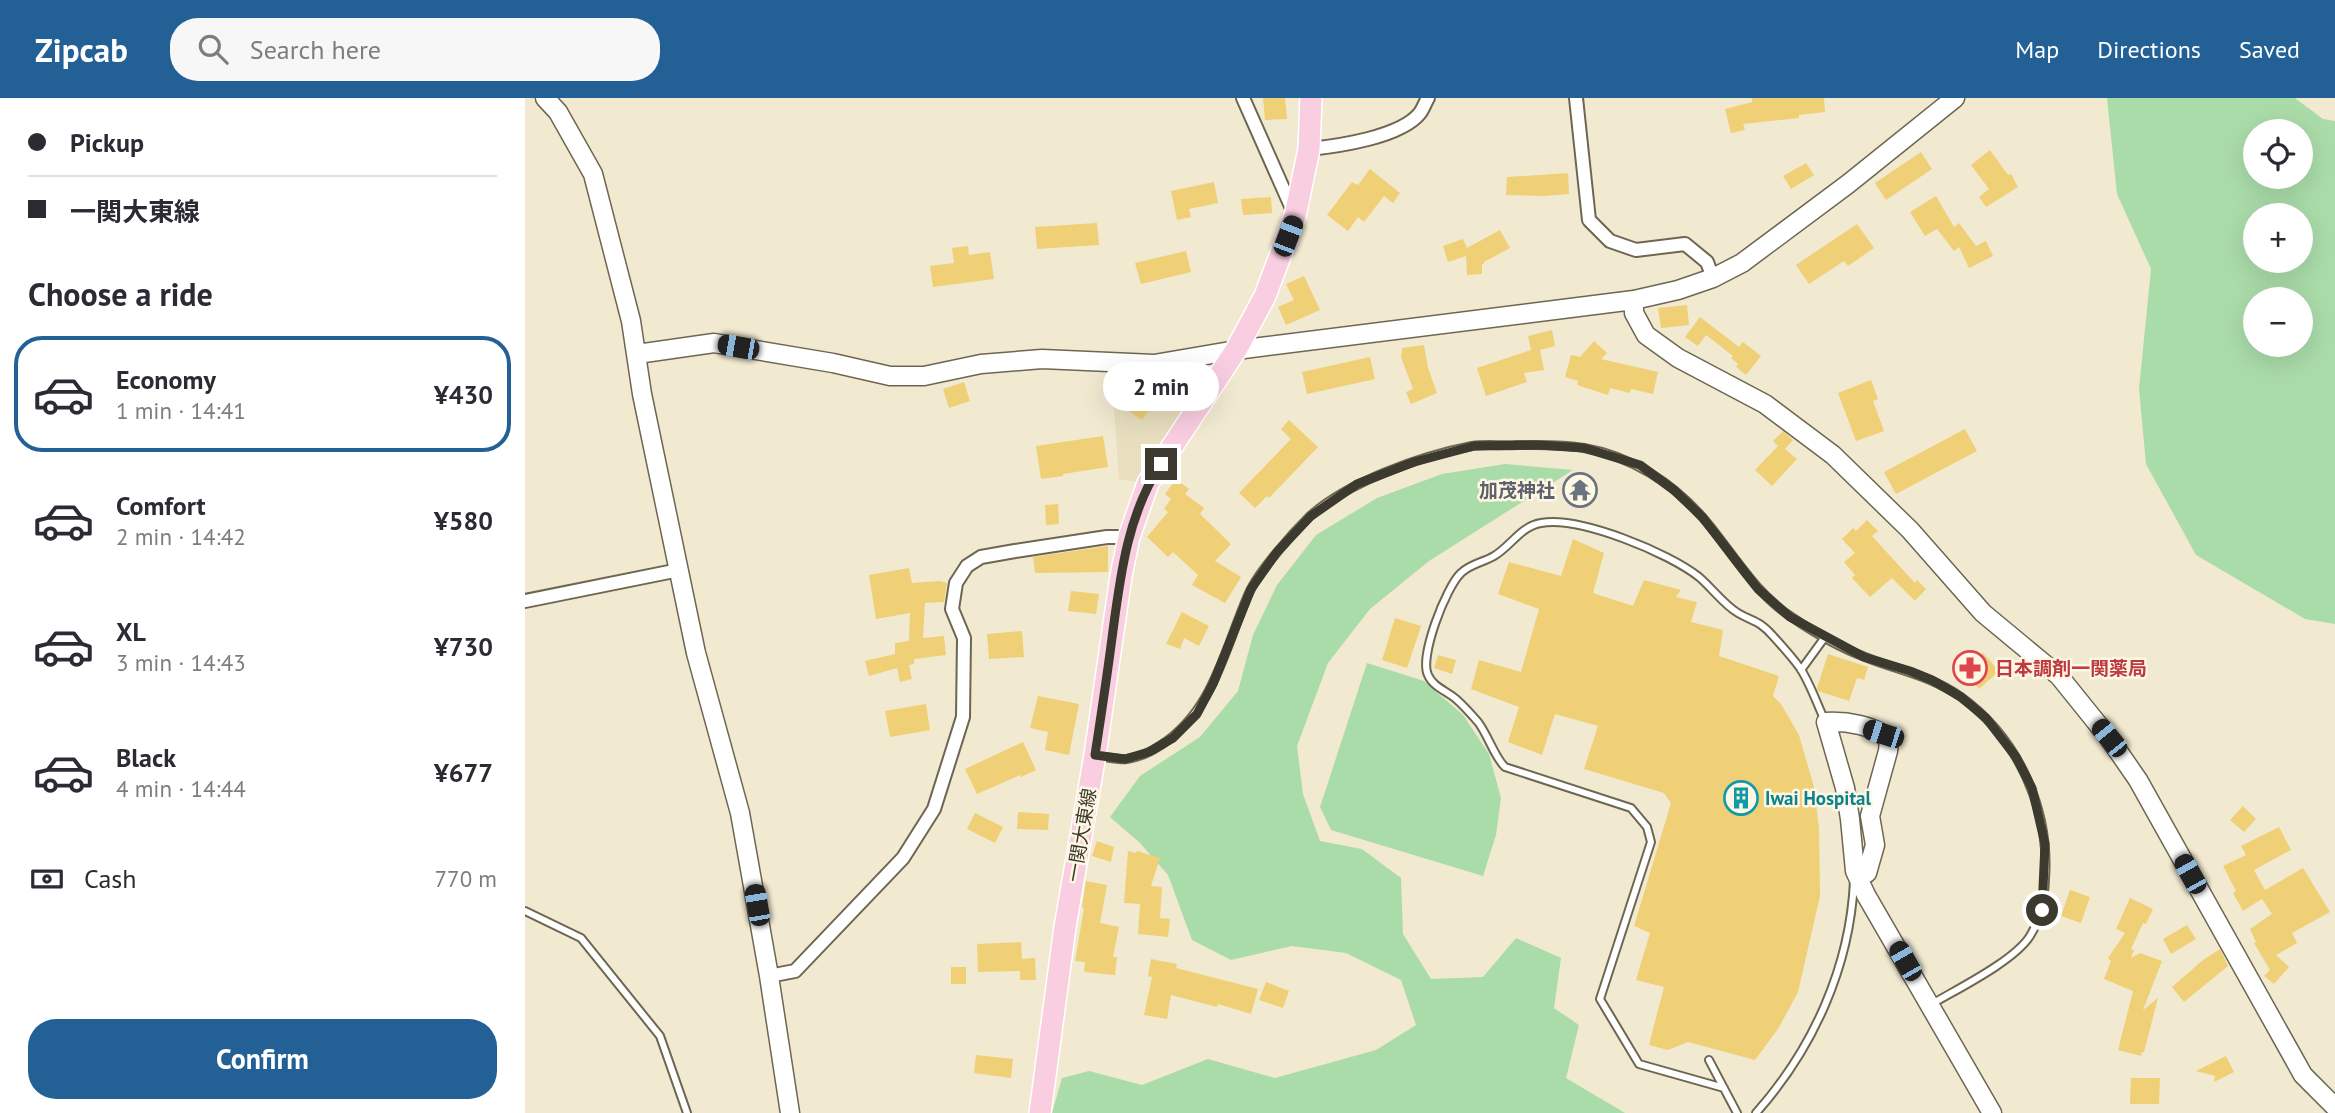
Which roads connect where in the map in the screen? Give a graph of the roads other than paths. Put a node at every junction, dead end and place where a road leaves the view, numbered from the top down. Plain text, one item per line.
1 (545, 98) edge
2 (1243, 98) edge
3 (1311, 98) edge
4 (1428, 98) edge
5 (1576, 98) edge
6 (1955, 98) edge
7 (559, 105) edge
8 (1309, 149) junction
9 (1295, 216) junction
10 (1713, 278) junction
11 (1634, 300) junction
12 (1236, 350) junction
13 (637, 354) junction
14 (1129, 537) junction
15 (680, 570) junction
16 (525, 601) edge
17 (1825, 637) junction
18 (1801, 670) junction
19 (1826, 722) junction
20 (1095, 755) junction
21 (1855, 871) junction
22 (525, 911) edge
23 (769, 976) junction
24 (1930, 1005) junction
25 (1709, 1060) dead end
26 (1724, 1088) junction
27 (2335, 1107) edge
28 (687, 1113) edge
29 (790, 1113) edge
30 (1039, 1113) edge
31 (1737, 1113) edge
32 (1756, 1113) edge
33 (1992, 1113) edge

1 - 7 street
2 - 9 street
3 - 8 main road, 一関大東線
4 - 8 street
5 - 10 street
6 - 10 street
7 - 13 street
8 - 9 main road, 一関大東線
9 - 12 main road, 一関大東線
10 - 11 street
11 - 12 street
11 - 27 street
12 - 13 street
12 - 14 main road, 一関大東線
13 - 15 street
14 - 20 main road, 一関大東線
14 - 23 street
15 - 16 street
15 - 23 street
17 - 18 lane
17 - 20 lane
17 - 24 lane
18 - 19 lane
18 - 26 lane
19 - 21 street
19 - 21 street
20 - 30 main road, 一関大東線
21 - 24 street
21 - 32 lane
22 - 28 lane
23 - 29 street
24 - 33 street
25 - 26 lane
26 - 31 lane

